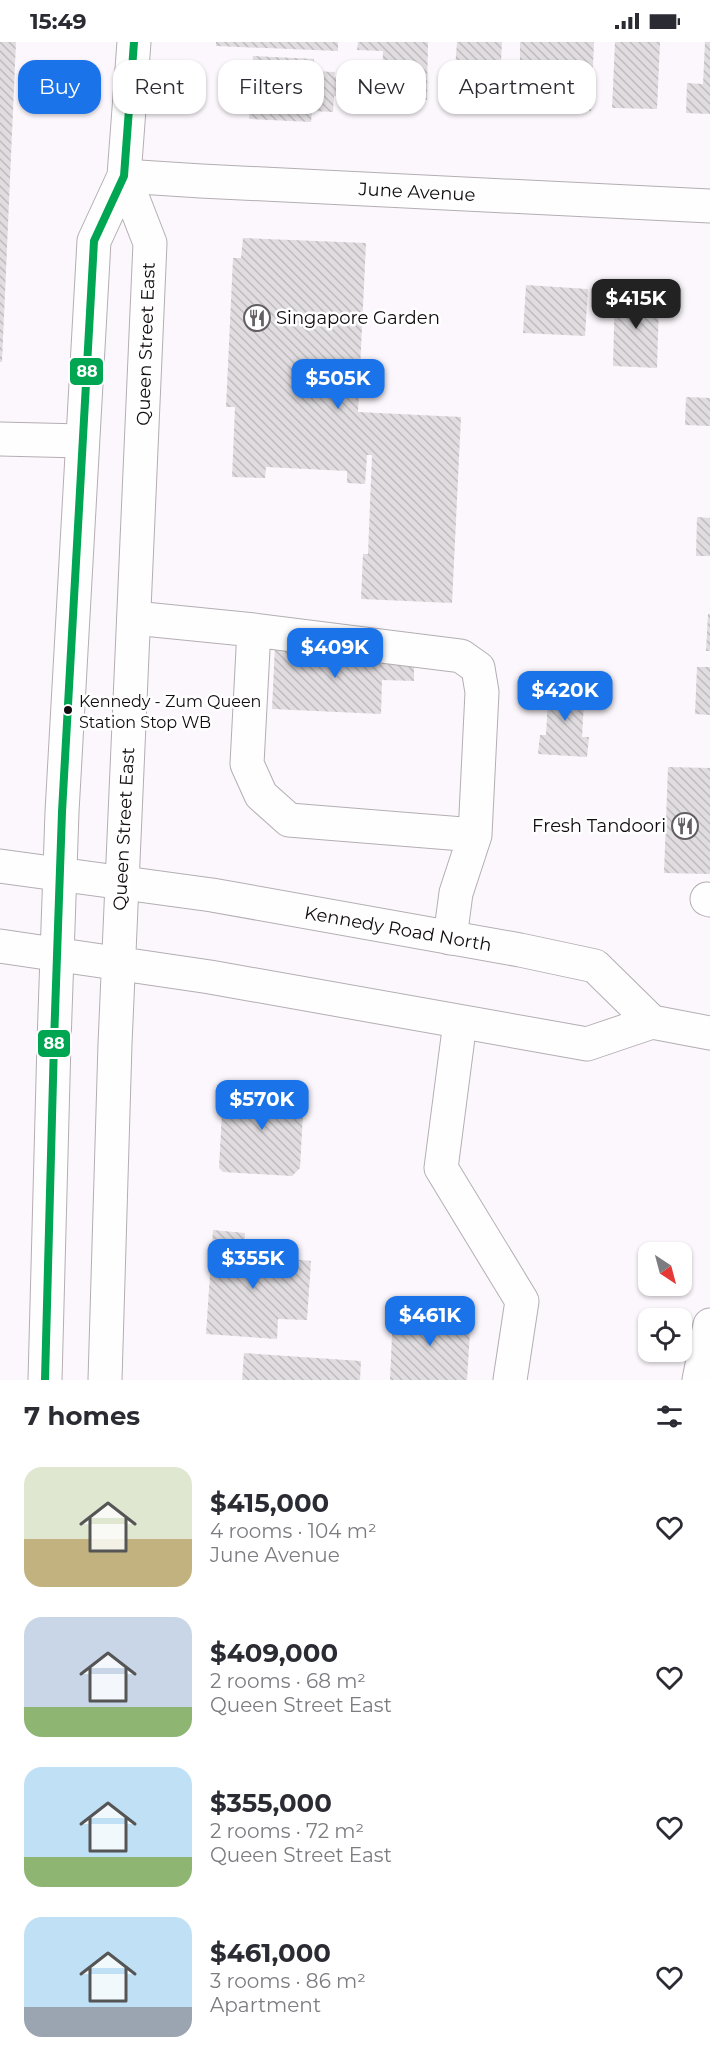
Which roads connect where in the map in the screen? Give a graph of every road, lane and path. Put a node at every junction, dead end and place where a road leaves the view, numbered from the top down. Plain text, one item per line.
1 (134, 42) edge
2 (124, 176) junction
3 (710, 207) edge
4 (0, 439) edge
5 (82, 441) junction
6 (134, 618) junction
7 (254, 630) junction
8 (475, 835) junction
9 (0, 866) edge
10 (60, 874) junction
11 (122, 882) junction
12 (450, 938) junction
13 (0, 946) edge
14 (57, 955) junction
15 (118, 964) junction
16 (460, 1022) junction
17 (652, 1022) junction
18 (710, 1033) edge
19 (710, 1325) edge
20 (45, 1380) edge
21 (105, 1380) edge
22 (510, 1380) edge
23 (699, 1380) edge

1 - 2 main road, Queen Street East
2 - 3 main road, June Avenue
2 - 5 main road, Queen Street East
2 - 6 main road, Queen Street East
4 - 5 main road
5 - 10 main road, Queen Street East
6 - 7 main road
6 - 11 main road, Queen Street East
7 - 8 main road
7 - 8 main road
8 - 12 main road
9 - 10 main road, Kennedy Road North
10 - 11 main road, Kennedy Road North
10 - 14 main road, Queen Street East
11 - 12 main road, Kennedy Road North
11 - 15 main road, Queen Street East
12 - 17 main road, Kennedy Road North
13 - 14 main road
14 - 15 main road
14 - 20 main road, Queen Street East
15 - 16 main road
15 - 21 main road, Queen Street East
16 - 17 main road
16 - 22 main road
17 - 18 main road
19 - 23 main road

